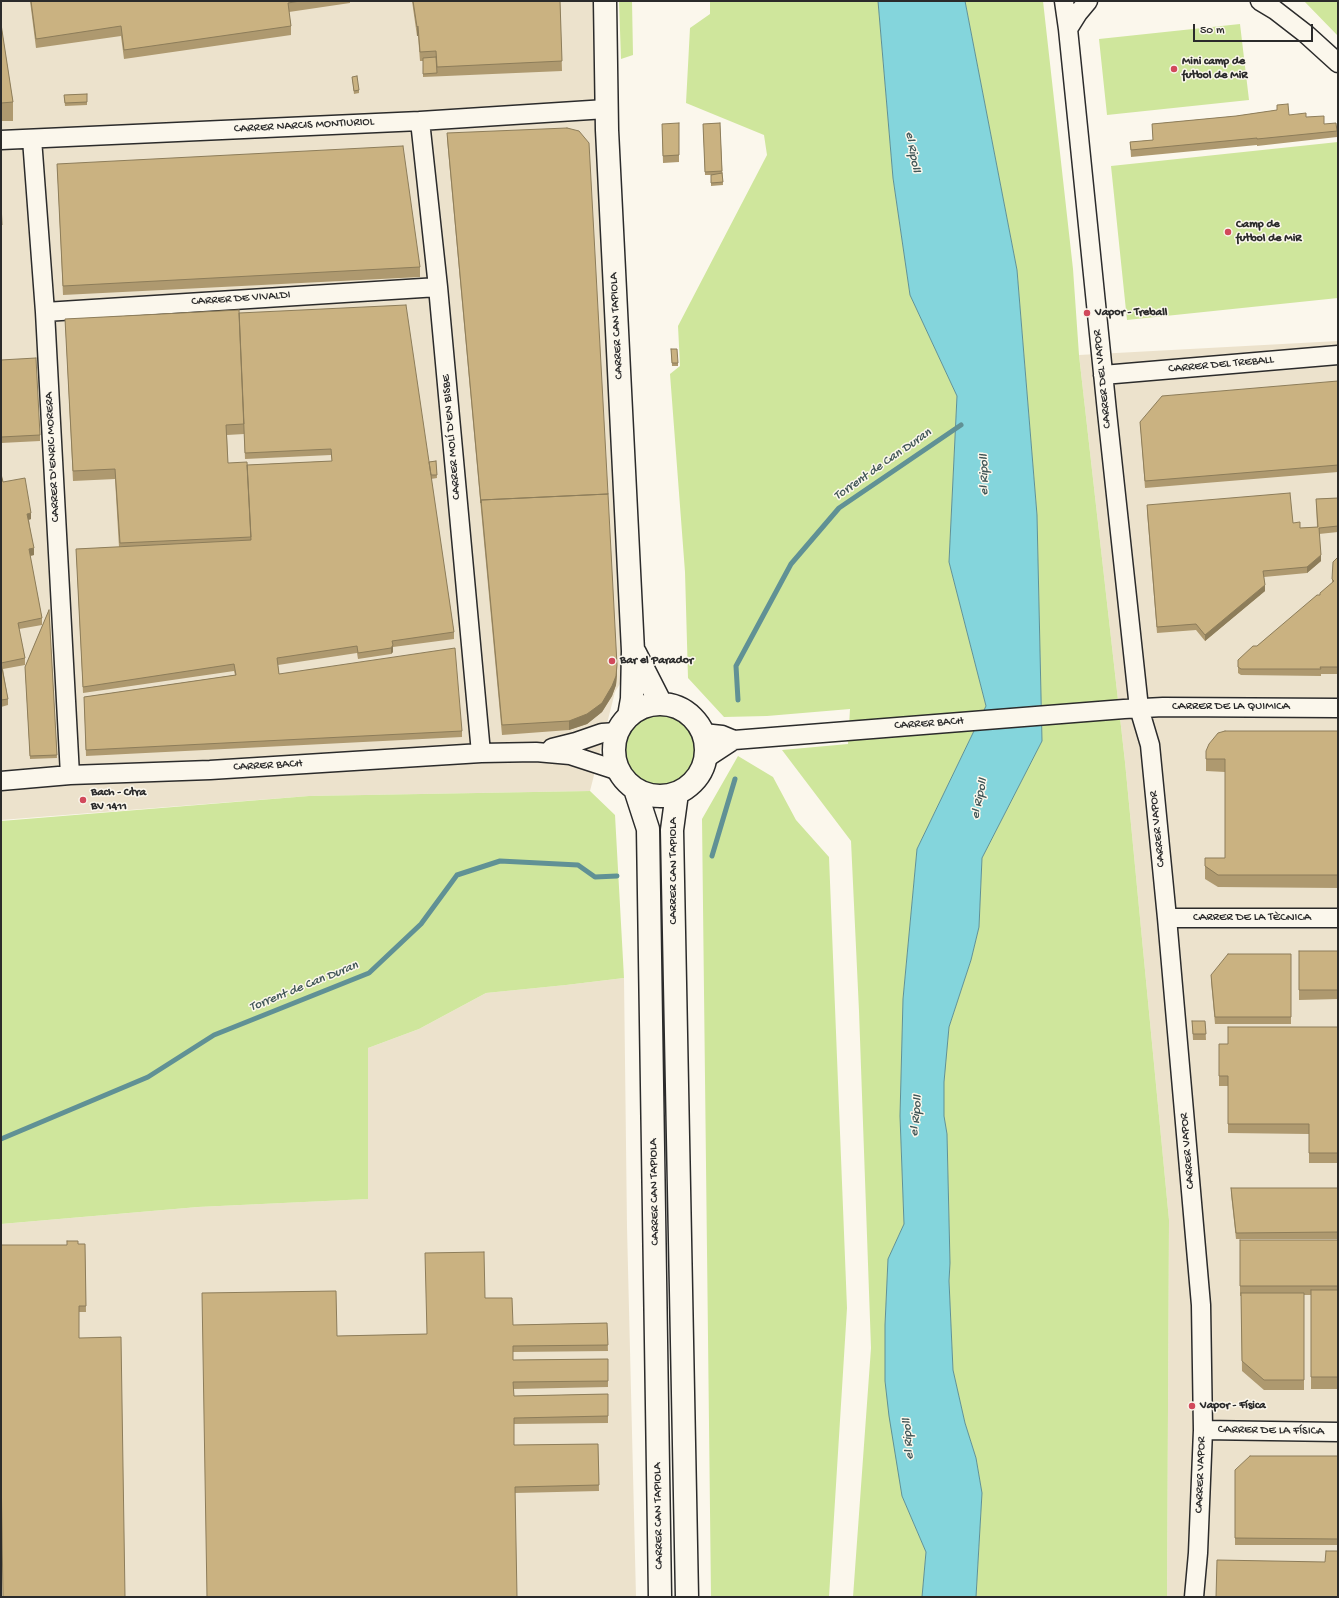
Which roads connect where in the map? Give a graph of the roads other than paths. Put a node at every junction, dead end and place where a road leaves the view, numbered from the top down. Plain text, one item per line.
1 (605, 1) edge
2 (1064, 1) edge
3 (1088, 1) edge
4 (1260, 1) edge
5 (1068, 29) junction
6 (1338, 63) edge
7 (606, 109) junction
8 (420, 121) junction
9 (32, 139) junction
10 (1, 140) edge
11 (438, 287) junction
12 (45, 312) junction
13 (1338, 355) edge
14 (1103, 375) junction
15 (633, 651) junction
16 (661, 704) junction
17 (1338, 708) edge
18 (1132, 709) junction
19 (623, 724) junction
20 (703, 733) junction
21 (734, 740) junction
22 (536, 752) junction
23 (481, 753) junction
24 (705, 759) junction
25 (619, 771) junction
26 (70, 775) junction
27 (1, 781) edge
28 (635, 789) junction
29 (677, 793) junction
30 (1167, 918) junction
31 (1338, 918) edge
32 (1203, 1430) junction
33 (1338, 1432) edge
34 (660, 1597) edge
35 (687, 1597) edge
36 (1194, 1597) edge

1 - 7 street, CARRER CAN TAPIOLA
2 - 5 street, CARRER DEL VAPOR
3 - 5 street
4 - 6 street
5 - 14 street, CARRER DEL VAPOR
7 - 8 street, CARRER NARCIS MONTIURIOL
7 - 15 street, CARRER CAN TAPIOLA
8 - 9 street, CARRER NARCIS MONTIURIOL
8 - 11 street, CARRER MOLÍ D'EN BISBE
9 - 10 street, CARRER NARCIS MONTIURIOL
9 - 12 street, CARRER D'ENRIC MORERA
11 - 12 street, CARRER DE VIVALDI
11 - 23 street, CARRER MOLÍ D'EN BISBE
12 - 26 street, CARRER D'ENRIC MORERA
13 - 14 street, CARRER DEL TREBALL
14 - 18 street, CARRER DEL VAPOR
15 - 16 street, CARRER CAN TAPIOLA
15 - 19 street, CARRER CAN TAPIOLA
16 - 19 street
16 - 20 street
17 - 18 street, CARRER DE LA QUIMICA
18 - 21 street, CARRER BACH
18 - 30 street, CARRER VAPOR
19 - 22 street, CARRER BACH
19 - 25 street
20 - 21 street, CARRER BACH
20 - 24 street
21 - 24 street, CARRER BACH
22 - 23 street, CARRER BACH
22 - 25 street, CARRER BACH
23 - 26 street, CARRER BACH
24 - 29 street
25 - 28 street
26 - 27 street, CARRER BACH
28 - 29 street
28 - 34 street, CARRER CAN TAPIOLA
29 - 35 street, CARRER CAN TAPIOLA
30 - 31 street, CARRER DE LA TÈCNICA
30 - 32 street, CARRER VAPOR
32 - 33 street, CARRER DE LA FÍSICA
32 - 36 street, CARRER VAPOR

